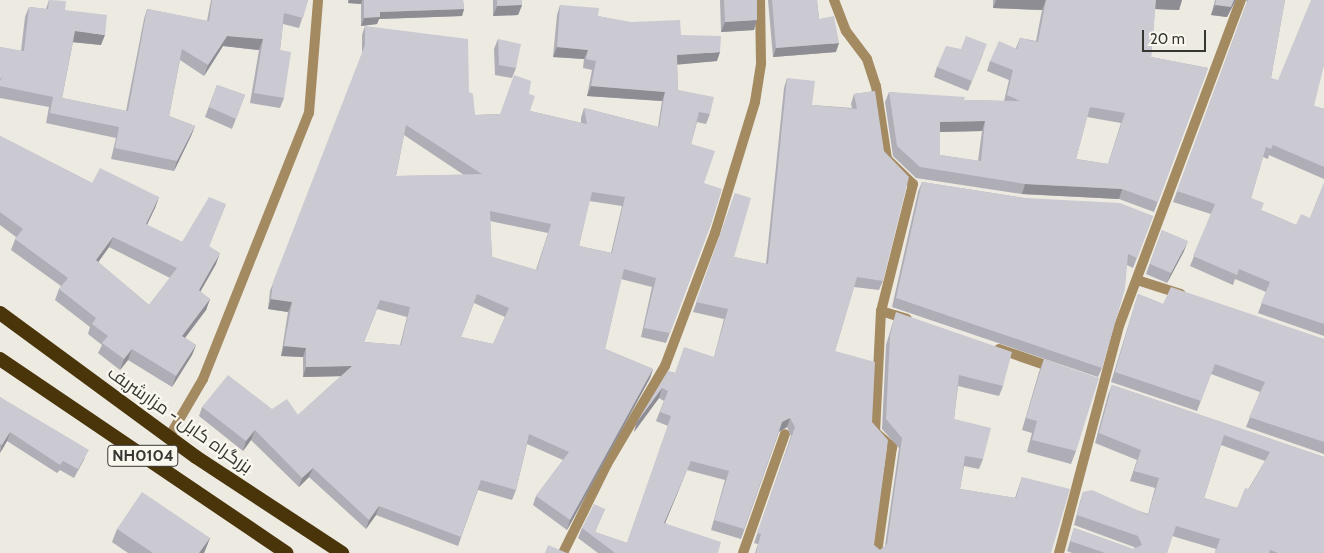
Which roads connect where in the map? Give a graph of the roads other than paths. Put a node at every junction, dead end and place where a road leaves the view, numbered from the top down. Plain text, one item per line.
1 (318, 0) edge
2 (760, 0) edge
3 (834, 0) edge
4 (1241, 0) edge
5 (1143, 216) edge
6 (1160, 222) junction
7 (1137, 280) junction
8 (1193, 298) edge
9 (881, 310) junction
10 (0, 313) edge
11 (916, 322) edge
12 (986, 344) edge
13 (0, 359) edge
14 (1067, 372) edge
15 (785, 434) dead end
16 (169, 438) junction
17 (286, 553) edge
18 (342, 553) edge
19 (563, 553) edge
20 (743, 553) edge
21 (877, 553) edge
22 (1059, 553) edge

1 - 16 street
2 - 19 street
3 - 9 street
4 - 6 street
5 - 6 street
6 - 7 street
7 - 8 street
7 - 22 street
9 - 11 street
9 - 21 street
10 - 16 highway, بزرگراه کابل - مزارشریف / NH0104
12 - 14 street
13 - 17 highway, NH0104
15 - 20 street
16 - 18 highway, بزرگراه کابل - مزارشریف / NH0104

